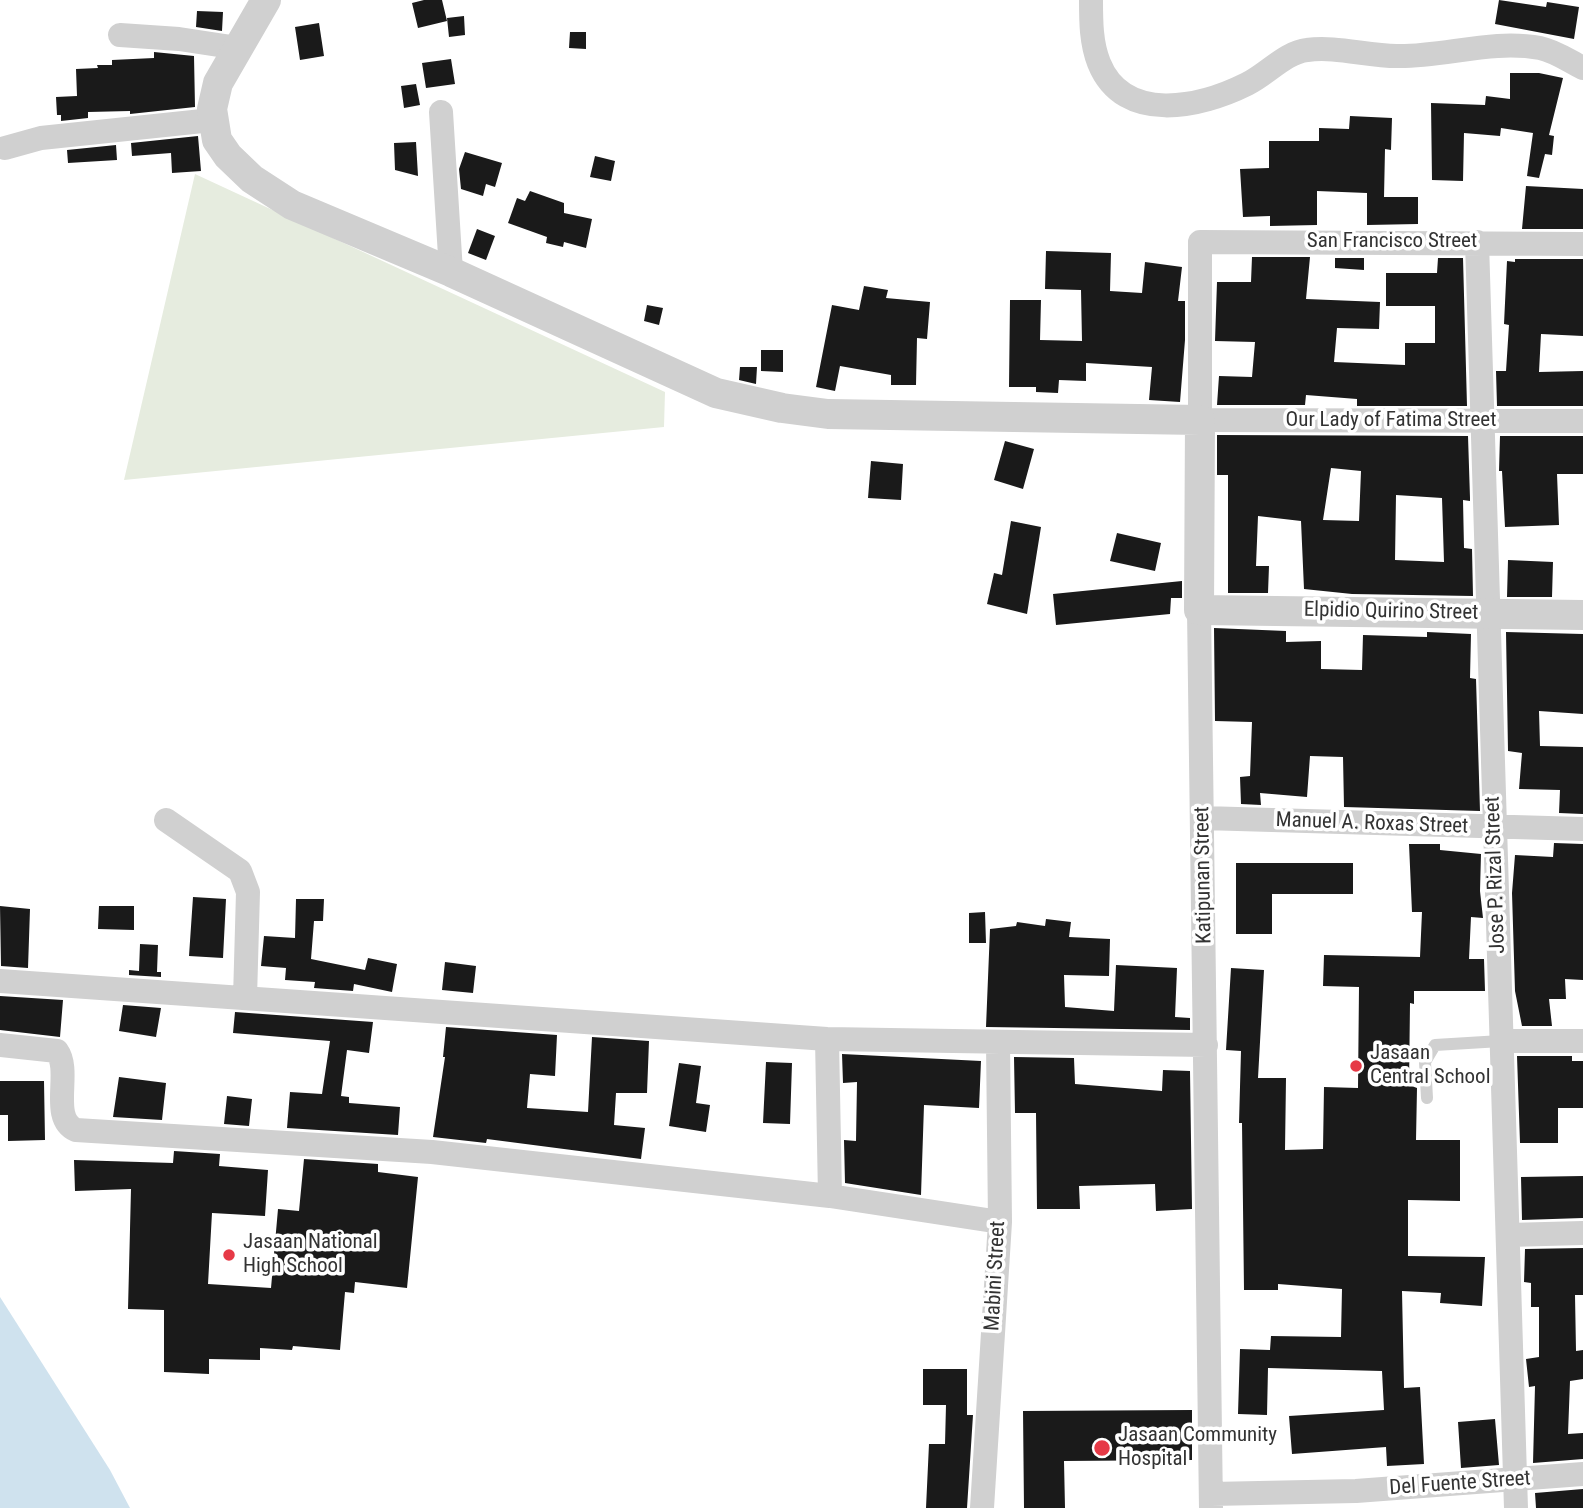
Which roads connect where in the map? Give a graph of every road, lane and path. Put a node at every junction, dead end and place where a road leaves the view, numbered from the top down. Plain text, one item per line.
1 (266, 0) edge
2 (1091, 0) edge
3 (120, 35) dead end
4 (238, 48) junction
5 (1583, 68) edge
6 (441, 112) dead end
7 (212, 120) junction
8 (5, 148) dead end
9 (1200, 242) joint
10 (1477, 242) junction
11 (1583, 244) edge
12 (451, 272) junction
13 (1200, 420) junction
14 (1484, 421) junction
15 (1583, 421) edge
16 (1199, 610) junction
17 (1491, 613) junction
18 (1583, 615) edge
19 (1203, 818) junction
20 (166, 820) dead end
21 (1494, 828) junction
22 (1583, 830) edge
23 (0, 981) edge
24 (245, 998) junction
25 (827, 1039) junction
26 (1501, 1041) junction
27 (1583, 1041) edge
28 (998, 1043) junction
29 (0, 1045) edge
30 (1206, 1045) junction
31 (1427, 1098) dead end
32 (830, 1196) junction
33 (1000, 1222) junction
34 (1583, 1233) edge
35 (1508, 1235) junction
36 (1583, 1474) edge
37 (1515, 1480) junction
38 (1211, 1501) edge
39 (982, 1508) edge
40 (1516, 1508) edge

1 - 4 street
2 - 5 street
3 - 4 street
4 - 7 street
6 - 12 street
7 - 8 street
7 - 12 street
9 - 10 street, San Francisco Street
9 - 13 street, Katipunan Street
10 - 11 street, San Francisco Street
10 - 14 street, Jose P. Rizal Street
12 - 13 street
13 - 14 street, Our Lady of Fatima Street
13 - 16 street, Katipunan Street
14 - 15 street, Our Lady of Fatima Street
14 - 17 street, Jose P. Rizal Street
16 - 17 street, Elpidio Quirino Street
16 - 19 street, Katipunan Street
17 - 18 street, Elpidio Quirino Street
17 - 21 street, Jose P. Rizal Street
19 - 21 street, Manuel A. Roxas Street
19 - 30 street, Katipunan Street
20 - 24 street
21 - 22 street, Manuel A. Roxas Street
21 - 26 street, Jose P. Rizal Street
23 - 24 street
24 - 25 street
25 - 28 street
25 - 32 street
26 - 27 street
26 - 31 lane
26 - 35 street, Jose P. Rizal Street
28 - 30 street
28 - 33 street, Mabini Street
29 - 32 street
30 - 38 street, Katipunan Street
32 - 33 street
33 - 39 street, Mabini Street
34 - 35 street
35 - 37 street, Jose P. Rizal Street
36 - 37 street, Del Fuente Street
37 - 38 street, Del Fuente Street
37 - 40 street, Jose P. Rizal Street

